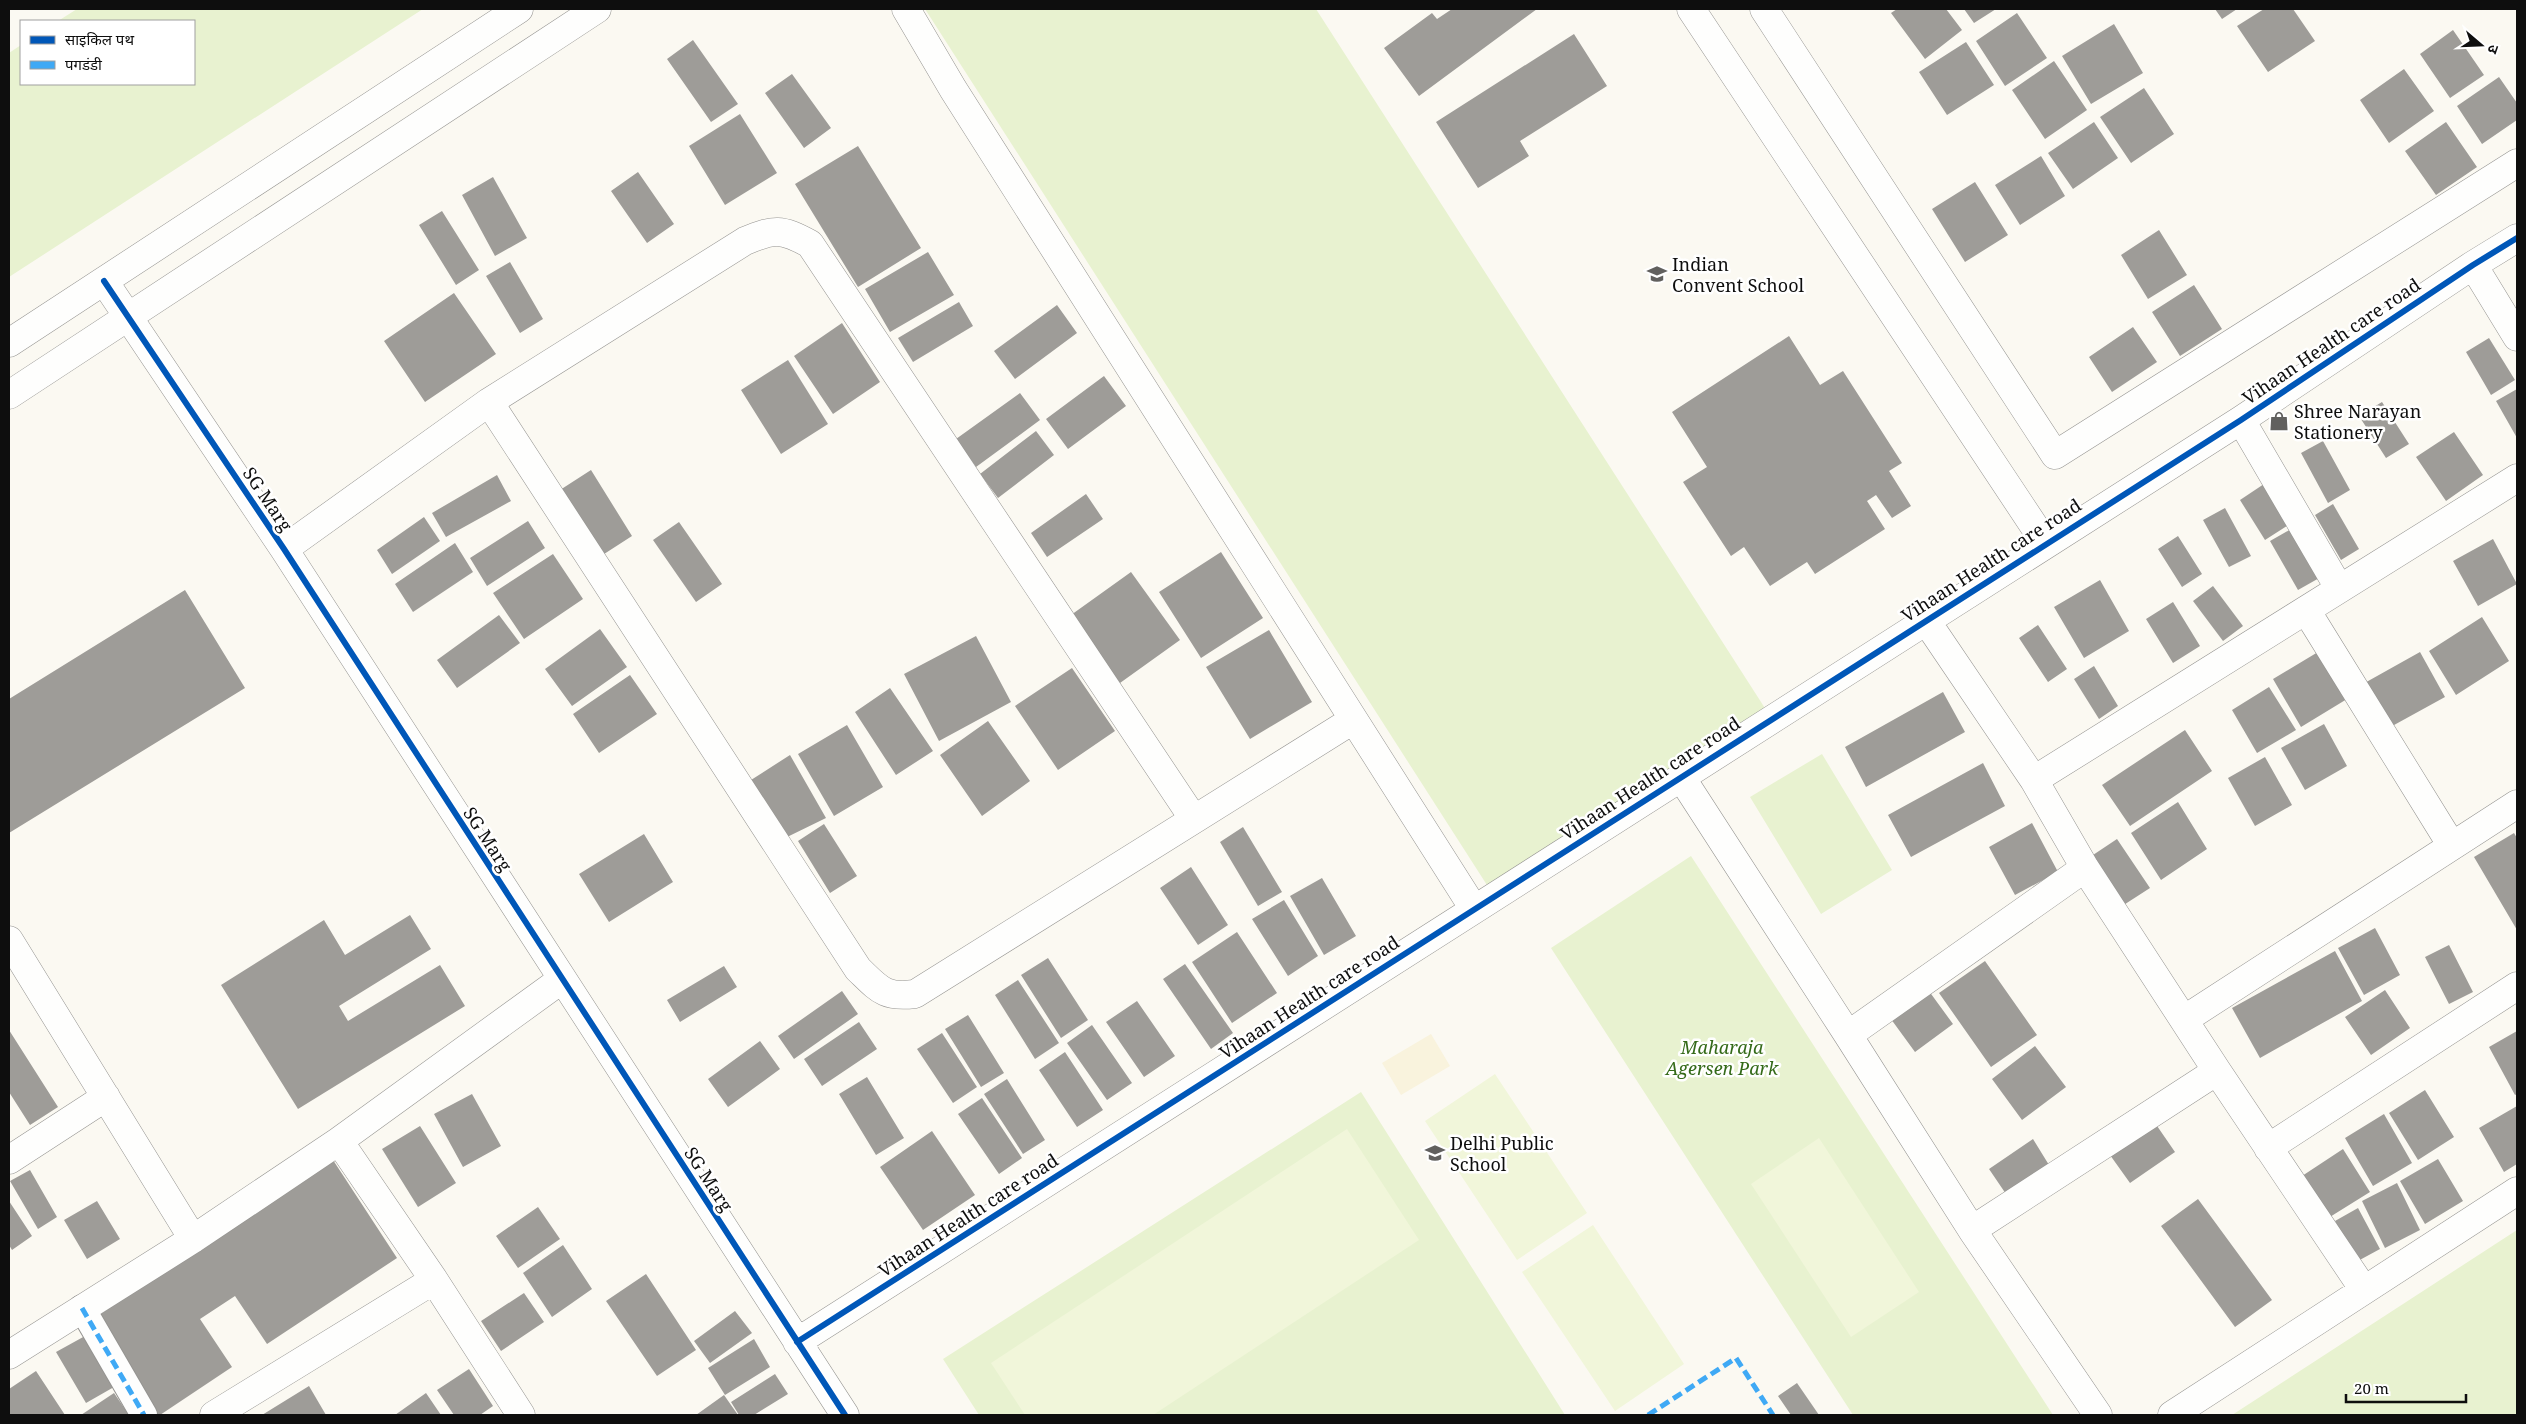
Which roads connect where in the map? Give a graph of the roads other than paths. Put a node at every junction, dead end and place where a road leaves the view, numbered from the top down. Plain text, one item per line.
1 (519, 9) edge
2 (597, 9) edge
3 (906, 9) edge
4 (1691, 9) edge
5 (1764, 9) edge
6 (2517, 163) edge
7 (2517, 238) edge
8 (2472, 265) junction
9 (104, 281) junction
10 (128, 317) junction
11 (2517, 337) edge
12 (9, 343) edge
13 (9, 395) edge
14 (489, 402) junction
15 (2241, 420) junction
16 (2517, 478) edge
17 (2046, 544) junction
18 (284, 549) junction
19 (2339, 588) junction
20 (2306, 610) junction
21 (1925, 620) junction
22 (1353, 720) junction
23 (1681, 777) junction
24 (2034, 780) junction
25 (2517, 804) edge
26 (1193, 818) junction
27 (2452, 846) junction
28 (2084, 868) junction
29 (1474, 909) junction
30 (9, 940) edge
31 (18, 976) edge
32 (561, 980) junction
33 (2517, 986) edge
34 (2185, 1019) junction
35 (1848, 1035) junction
36 (2217, 1071) junction
37 (106, 1097) junction
38 (339, 1141) junction
39 (2268, 1148) junction
40 (9, 1160) edge
41 (2517, 1191) edge
42 (1972, 1230) junction
43 (193, 1239) junction
44 (434, 1280) junction
45 (2364, 1290) junction
46 (82, 1308) junction
47 (797, 1342) junction
48 (9, 1356) edge
49 (144, 1415) edge
50 (214, 1415) edge
51 (521, 1415) edge
52 (845, 1415) edge
53 (2098, 1415) edge
54 (2172, 1415) edge

1 - 9 street
2 - 10 street
3 - 22 street
4 - 17 street
5 - 6 street
7 - 8 street, Vihaan Health care road
8 - 11 street
8 - 15 street, Vihaan Health care road
9 - 10 street, SG Marg
9 - 12 street
10 - 13 street
10 - 18 street, SG Marg
14 - 18 street
14 - 26 street
14 - 26 street
15 - 17 street, Vihaan Health care road
15 - 19 street
16 - 19 street
17 - 21 street, Vihaan Health care road
18 - 32 street, SG Marg
19 - 20 street
20 - 24 street
20 - 27 street
21 - 23 street, Vihaan Health care road
21 - 24 street
22 - 26 street
22 - 29 street
23 - 29 street, Vihaan Health care road
23 - 35 street
24 - 28 street
25 - 27 street
27 - 34 street
28 - 34 street
28 - 35 street
29 - 47 street, Vihaan Health care road
30 - 31 street
31 - 37 street
32 - 38 street
32 - 47 street, SG Marg
33 - 39 street
34 - 36 street
35 - 42 street
36 - 39 street
36 - 42 street
37 - 40 street
37 - 43 street
38 - 43 street
38 - 44 street
39 - 45 street
41 - 45 street
42 - 53 street
43 - 46 street
44 - 50 street
44 - 51 street
45 - 54 street
46 - 48 street
46 - 49 street
47 - 52 street, SG Marg

